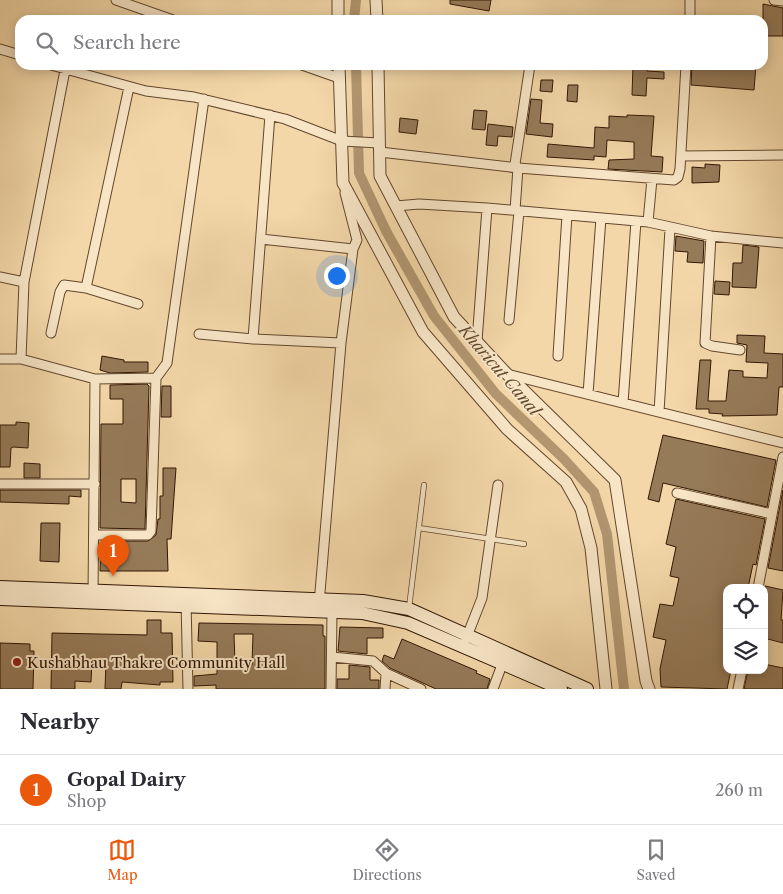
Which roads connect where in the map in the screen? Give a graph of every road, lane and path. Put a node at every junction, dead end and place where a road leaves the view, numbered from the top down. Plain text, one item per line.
1 (116, 0) edge
2 (338, 0) edge
3 (376, 0) edge
4 (690, 0) edge
5 (774, 0) edge
6 (783, 0) edge
7 (159, 15) edge
8 (338, 15) edge
9 (376, 15) edge
10 (690, 15) edge
11 (0, 49) edge
12 (15, 54) edge
13 (65, 70) joint
14 (316, 70) edge
15 (339, 70) edge
16 (378, 70) edge
17 (529, 70) edge
18 (686, 70) edge
19 (339, 78) junction
20 (129, 86) junction
21 (204, 99) junction
22 (270, 116) junction
23 (343, 141) junction
24 (379, 146) junction
25 (783, 155) edge
26 (681, 156) junction
27 (518, 168) junction
28 (652, 180) junction
29 (343, 183) junction
30 (396, 206) junction
31 (487, 208) junction
32 (517, 210) junction
33 (567, 215) junction
34 (601, 218) junction
35 (636, 221) junction
36 (648, 222) junction
37 (670, 228) junction
38 (711, 236) junction
39 (260, 239) junction
40 (783, 244) edge
41 (353, 249) junction
42 (0, 277) edge
43 (24, 282) junction
44 (86, 288) junction
45 (138, 304) dead end
46 (509, 320) dead end
47 (51, 333) dead end
48 (199, 334) dead end
49 (253, 339) junction
50 (477, 341) junction
51 (341, 343) junction
52 (740, 350) dead end
53 (558, 356) dead end
54 (0, 359) edge
55 (21, 359) junction
56 (506, 374) junction
57 (156, 378) junction
58 (95, 380) junction
59 (588, 394) junction
60 (623, 403) junction
61 (659, 412) junction
62 (783, 443) edge
63 (783, 457) edge
64 (0, 484) edge
65 (95, 484) junction
66 (424, 485) dead end
67 (498, 485) dead end
68 (677, 493) dead end
69 (772, 514) junction
70 (419, 528) junction
71 (95, 535) junction
72 (490, 538) junction
73 (524, 544) dead end
74 (759, 584) edge
75 (0, 587) edge
76 (93, 590) junction
77 (186, 593) junction
78 (0, 599) edge
79 (93, 603) junction
80 (319, 605) junction
81 (186, 607) junction
82 (409, 609) junction
83 (332, 612) junction
84 (465, 640) junction
85 (332, 657) junction
86 (503, 662) junction
87 (386, 674) junction
88 (741, 674) edge
89 (188, 689) edge
90 (332, 689) edge
91 (385, 689) edge
92 (421, 689) edge
93 (492, 689) edge
94 (561, 689) edge
95 (587, 689) edge
96 (606, 689) edge
97 (650, 689) edge
98 (738, 689) edge

1 - 7 street
2 - 8 street
3 - 9 street
4 - 10 street
5 - 6 street
11 - 12 street
13 - 20 street
13 - 43 street
14 - 19 street
15 - 19 street
16 - 24 street
17 - 27 street
18 - 26 street
19 - 23 street
20 - 21 street
20 - 44 street
21 - 22 street
21 - 57 street
22 - 23 street
22 - 39 street
23 - 24 street
23 - 29 street
24 - 27 street
24 - 30 street
25 - 26 street
26 - 28 street
27 - 28 street
27 - 32 street
28 - 36 street
29 - 41 street
29 - 96 street
30 - 31 street
30 - 50 street
31 - 32 street
31 - 50 street
32 - 33 street
32 - 46 street
33 - 34 street
33 - 53 street
34 - 35 street
34 - 59 street
35 - 36 street
35 - 60 street
36 - 37 street
37 - 38 street
37 - 61 street
38 - 40 street
38 - 52 street
39 - 41 street
39 - 49 street
41 - 51 street
42 - 43 street
43 - 55 street
44 - 45 street
44 - 47 street
48 - 49 street
49 - 51 street
50 - 56 street
51 - 80 street
54 - 55 street
55 - 58 street
56 - 59 street
56 - 97 street
57 - 58 street
57 - 71 street
58 - 65 street
59 - 60 street
60 - 61 street
61 - 62 street
63 - 69 street
64 - 65 street
65 - 71 street
66 - 70 lane
67 - 72 street
68 - 69 street
69 - 74 street
70 - 72 lane
70 - 82 lane
71 - 76 street
72 - 73 lane
72 - 84 street
75 - 76 main road
76 - 77 main road
76 - 79 street
77 - 80 main road
77 - 81 street
78 - 79 main road
79 - 81 main road
80 - 81 main road
80 - 82 main road
80 - 83 main road
81 - 89 street
82 - 84 main road
83 - 84 main road
83 - 85 street
84 - 86 main road
84 - 95 main road
85 - 87 street
85 - 90 street
86 - 93 street
86 - 94 main road
87 - 91 street
87 - 92 street
88 - 98 street

